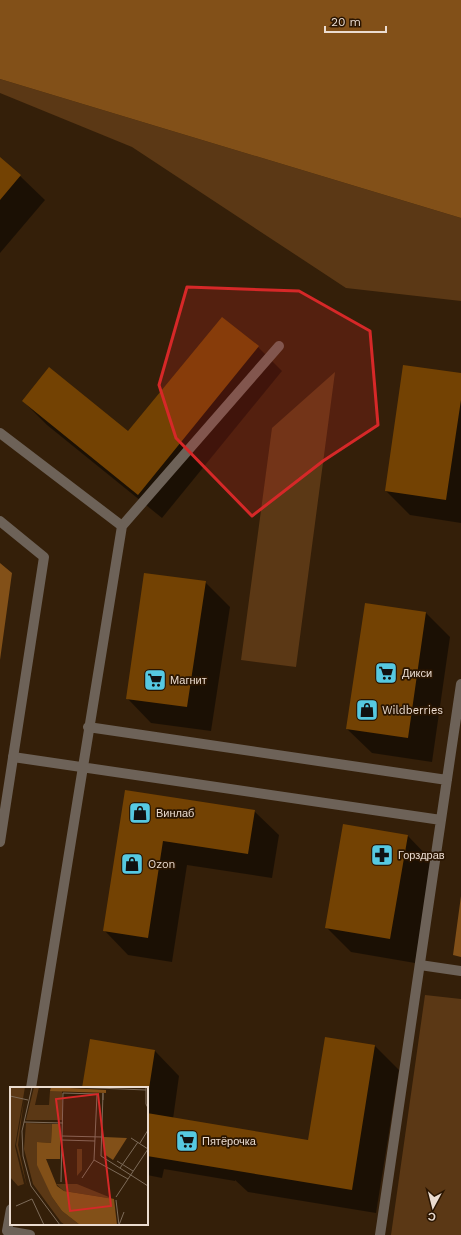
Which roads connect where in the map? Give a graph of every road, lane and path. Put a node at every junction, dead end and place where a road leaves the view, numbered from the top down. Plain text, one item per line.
1 (279, 346) dead end
2 (0, 433) edge
3 (0, 521) edge
4 (122, 526) junction
5 (461, 684) edge
6 (88, 727) junction
7 (13, 757) junction
8 (83, 767) junction
9 (447, 780) junction
10 (441, 820) junction
11 (0, 842) edge
12 (420, 965) junction
13 (461, 971) edge
14 (31, 1087) edge
15 (10, 1214) edge
16 (30, 1235) edge
17 (380, 1235) edge

1 - 4 street
2 - 4 street
3 - 7 street
4 - 6 street
5 - 9 street
6 - 8 street
6 - 9 street
7 - 8 street
7 - 11 street
8 - 10 street
8 - 14 street
9 - 10 street
10 - 12 street
12 - 13 street
12 - 17 street
15 - 16 street

